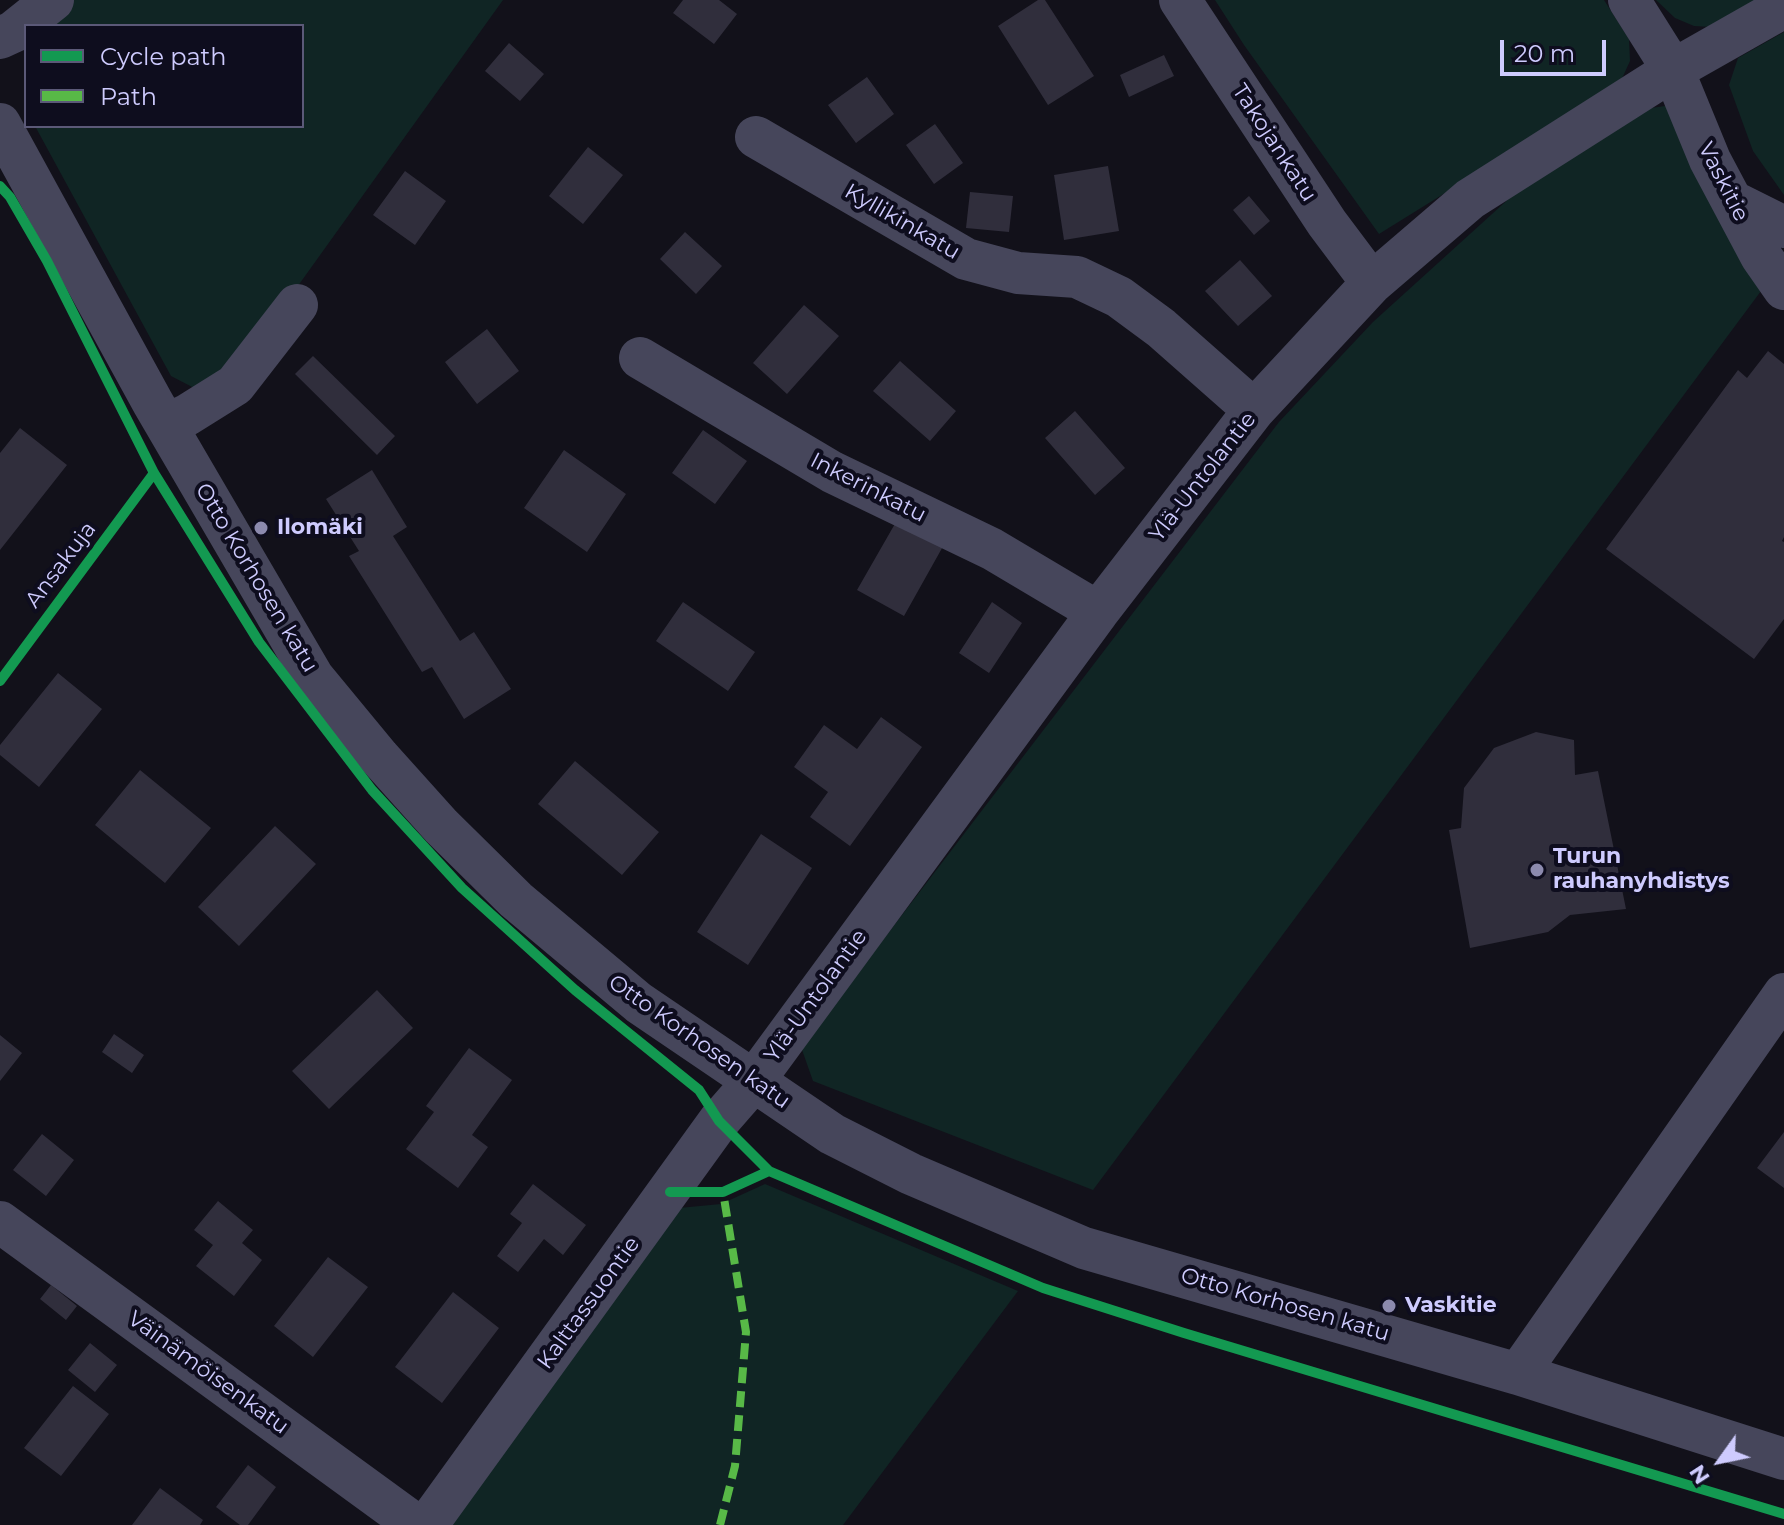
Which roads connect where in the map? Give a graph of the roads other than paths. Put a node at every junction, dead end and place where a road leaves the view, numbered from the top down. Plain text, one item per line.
1 (53, 0) edge
2 (1180, 0) edge
3 (1629, 0) edge
4 (1784, 7) edge
5 (0, 38) edge
6 (1673, 70) junction
7 (0, 124) edge
8 (756, 137) dead end
9 (1732, 201) junction
10 (1784, 227) edge
11 (1372, 283) junction
12 (1784, 289) edge
13 (297, 305) dead end
14 (640, 358) dead end
15 (1254, 410) junction
16 (166, 425) junction
17 (1098, 612) junction
18 (1784, 994) edge
19 (753, 1082) junction
20 (0, 1222) edge
21 (1518, 1374) junction
22 (1784, 1459) edge
23 (416, 1525) edge
24 (427, 1525) edge

1 - 5 street
2 - 11 street, Takojankatu
3 - 6 street, Vaskitie
4 - 6 street, Ylä-Untolantie
6 - 9 street, Vaskitie
6 - 11 street, Ylä-Untolantie
7 - 16 street, Otto Korhosen katu
8 - 15 street, Kyllikinkatu
9 - 10 street
9 - 12 street, Vaskitie
11 - 15 street, Ylä-Untolantie
13 - 16 street
14 - 17 street, Inkerinkatu
15 - 17 street, Ylä-Untolantie
16 - 19 street, Otto Korhosen katu
17 - 19 street, Ylä-Untolantie
18 - 21 street
19 - 21 street, Otto Korhosen katu
19 - 24 street, Kalttassuontie
20 - 23 street, Väinämöisenkatu
21 - 22 street, Otto Korhosen katu

